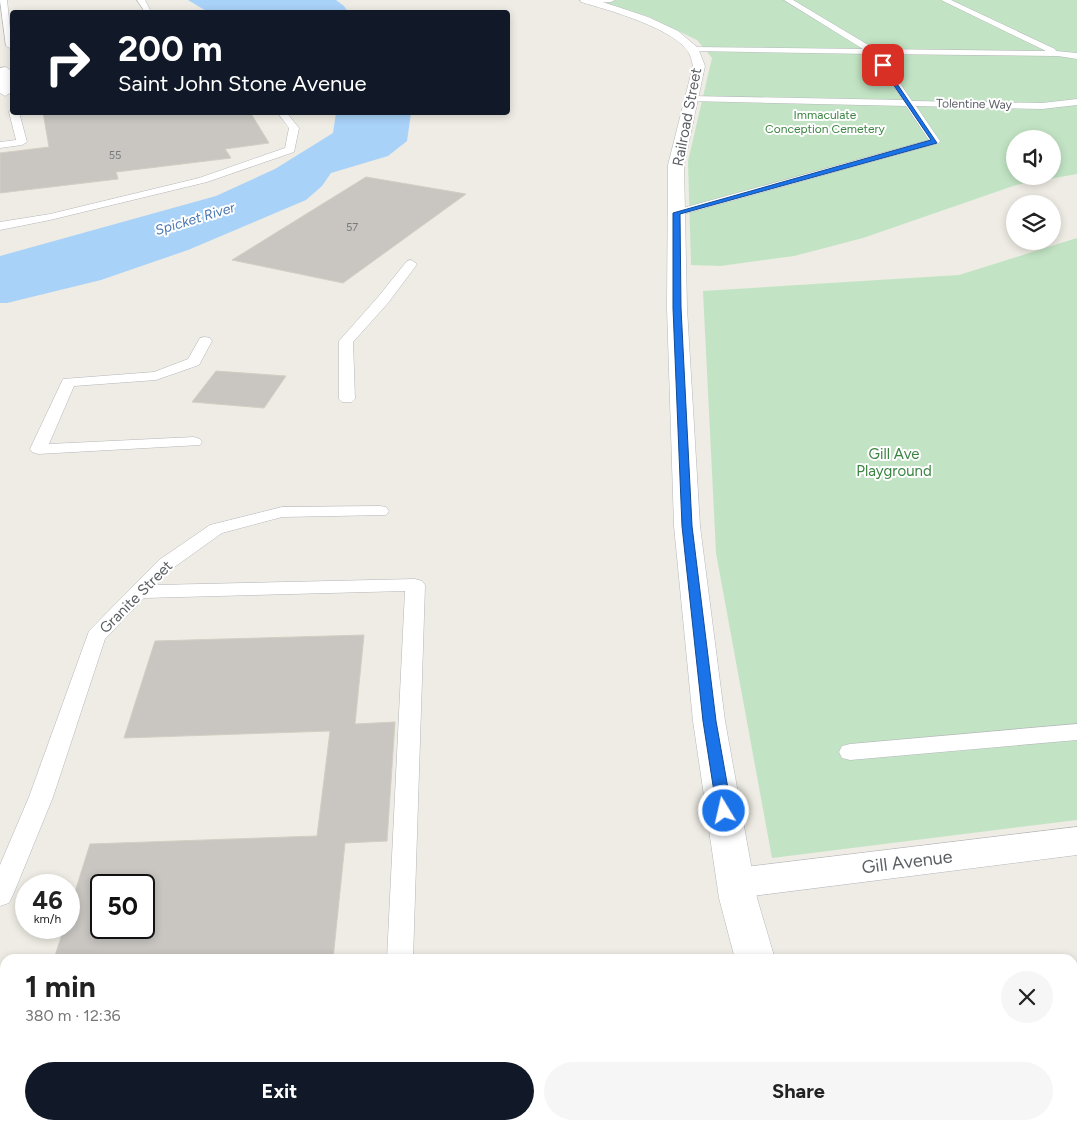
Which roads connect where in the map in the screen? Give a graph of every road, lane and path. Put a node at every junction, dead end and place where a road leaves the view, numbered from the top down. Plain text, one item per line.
1 (3, 0) edge
2 (611, 0) edge
3 (788, 0) edge
4 (945, 0) edge
5 (587, 1) edge
6 (10, 40) edge
7 (692, 49) junction
8 (874, 52) junction
9 (1077, 52) edge
10 (1058, 54) junction
11 (1077, 56) edge
12 (0, 70) edge
13 (5, 93) dead end
14 (691, 98) junction
15 (1077, 102) edge
16 (910, 103) junction
17 (15, 115) edge
18 (283, 115) edge
19 (0, 145) edge
20 (676, 213) junction
21 (0, 226) edge
22 (411, 264) dead end
23 (205, 341) dead end
24 (347, 399) dead end
25 (194, 442) dead end
26 (380, 511) dead end
27 (139, 592) junction
28 (1077, 732) edge
29 (850, 752) dead end
30 (1077, 841) edge
31 (736, 883) junction
32 (0, 894) edge
33 (400, 954) edge
34 (754, 954) edge

1 - 6 lane
2 - 5 lane
3 - 8 lane
4 - 10 lane
5 - 7 main road, Railroad Street
7 - 8 lane
7 - 14 main road, Railroad Street
8 - 10 lane
8 - 16 lane
9 - 10 lane
10 - 11 lane
12 - 13 lane
14 - 16 lane, Tolentine Way
14 - 20 main road, Railroad Street
15 - 16 lane, Tolentine Way
16 - 20 lane
17 - 19 lane
18 - 21 lane
20 - 31 main road, Railroad Street
22 - 24 lane
23 - 25 lane
26 - 27 lane, Granite Street
27 - 32 lane, Granite Street
27 - 33 lane
28 - 29 lane
30 - 31 main road, Gill Avenue
31 - 34 main road, Railroad Street

